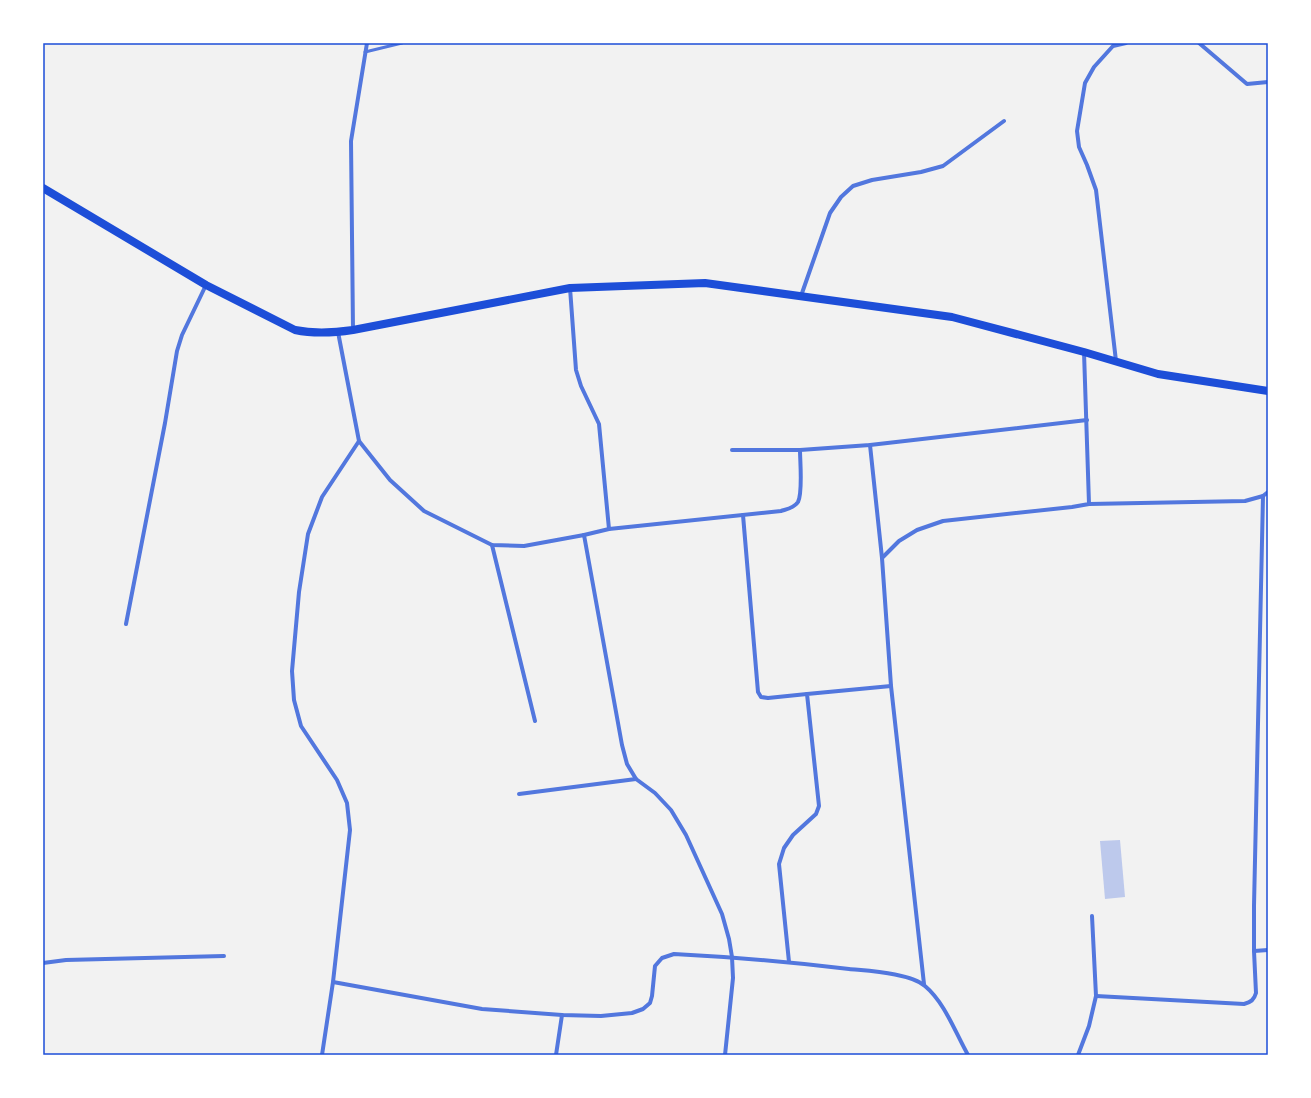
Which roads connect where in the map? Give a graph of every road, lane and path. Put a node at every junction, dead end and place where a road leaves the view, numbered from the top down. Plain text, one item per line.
1 (367, 43) edge
2 (402, 43) edge
3 (1126, 43) edge
4 (1199, 43) edge
5 (365, 52) junction
6 (1268, 82) edge
7 (1004, 121) dead end
8 (43, 188) edge
9 (206, 285) junction
10 (570, 288) junction
11 (800, 296) junction
12 (352, 330) junction
13 (338, 332) junction
14 (1084, 352) junction
15 (1116, 361) junction
16 (1268, 391) edge
17 (1087, 420) junction
18 (359, 441) junction
19 (870, 445) junction
20 (732, 450) dead end
21 (800, 450) junction
22 (1268, 492) edge
23 (1263, 496) junction
24 (1089, 504) junction
25 (743, 514) junction
26 (609, 529) junction
27 (584, 535) junction
28 (492, 546) junction
29 (882, 558) junction
30 (126, 624) dead end
31 (891, 686) junction
32 (807, 694) junction
33 (535, 721) dead end
34 (636, 779) junction
35 (519, 794) dead end
36 (1092, 916) dead end
37 (1254, 950) junction
38 (1268, 950) edge
39 (224, 956) dead end
40 (732, 958) junction
41 (789, 962) junction
42 (43, 963) edge
43 (333, 982) junction
44 (924, 984) junction
45 (1096, 996) junction
46 (562, 1015) junction
47 (322, 1055) edge
48 (556, 1055) edge
49 (725, 1055) edge
50 (968, 1055) edge
51 (1078, 1055) edge

1 - 5 street
2 - 5 lane
3 - 15 street
4 - 6 street
5 - 12 street
7 - 11 street
8 - 9 main road
9 - 13 main road
9 - 30 street
10 - 11 main road
10 - 12 main road
10 - 26 street
11 - 14 main road
12 - 13 main road
13 - 18 street
14 - 15 main road
14 - 17 street
15 - 16 main road
17 - 19 street
17 - 24 street
18 - 28 street
18 - 43 street
19 - 21 street
19 - 29 street
20 - 21 street
21 - 25 street
22 - 23 street
23 - 24 street
23 - 37 street
24 - 29 street
25 - 26 street
25 - 32 street
26 - 27 street
27 - 28 street
27 - 34 street
28 - 33 street
29 - 31 street
31 - 32 street
31 - 44 street
32 - 41 street
34 - 35 street
34 - 40 street
36 - 45 street
37 - 38 street
37 - 45 street
39 - 42 street
40 - 41 street
40 - 46 street
40 - 49 street
41 - 44 street
43 - 46 street
43 - 47 street
44 - 50 street
45 - 51 street
46 - 48 street

